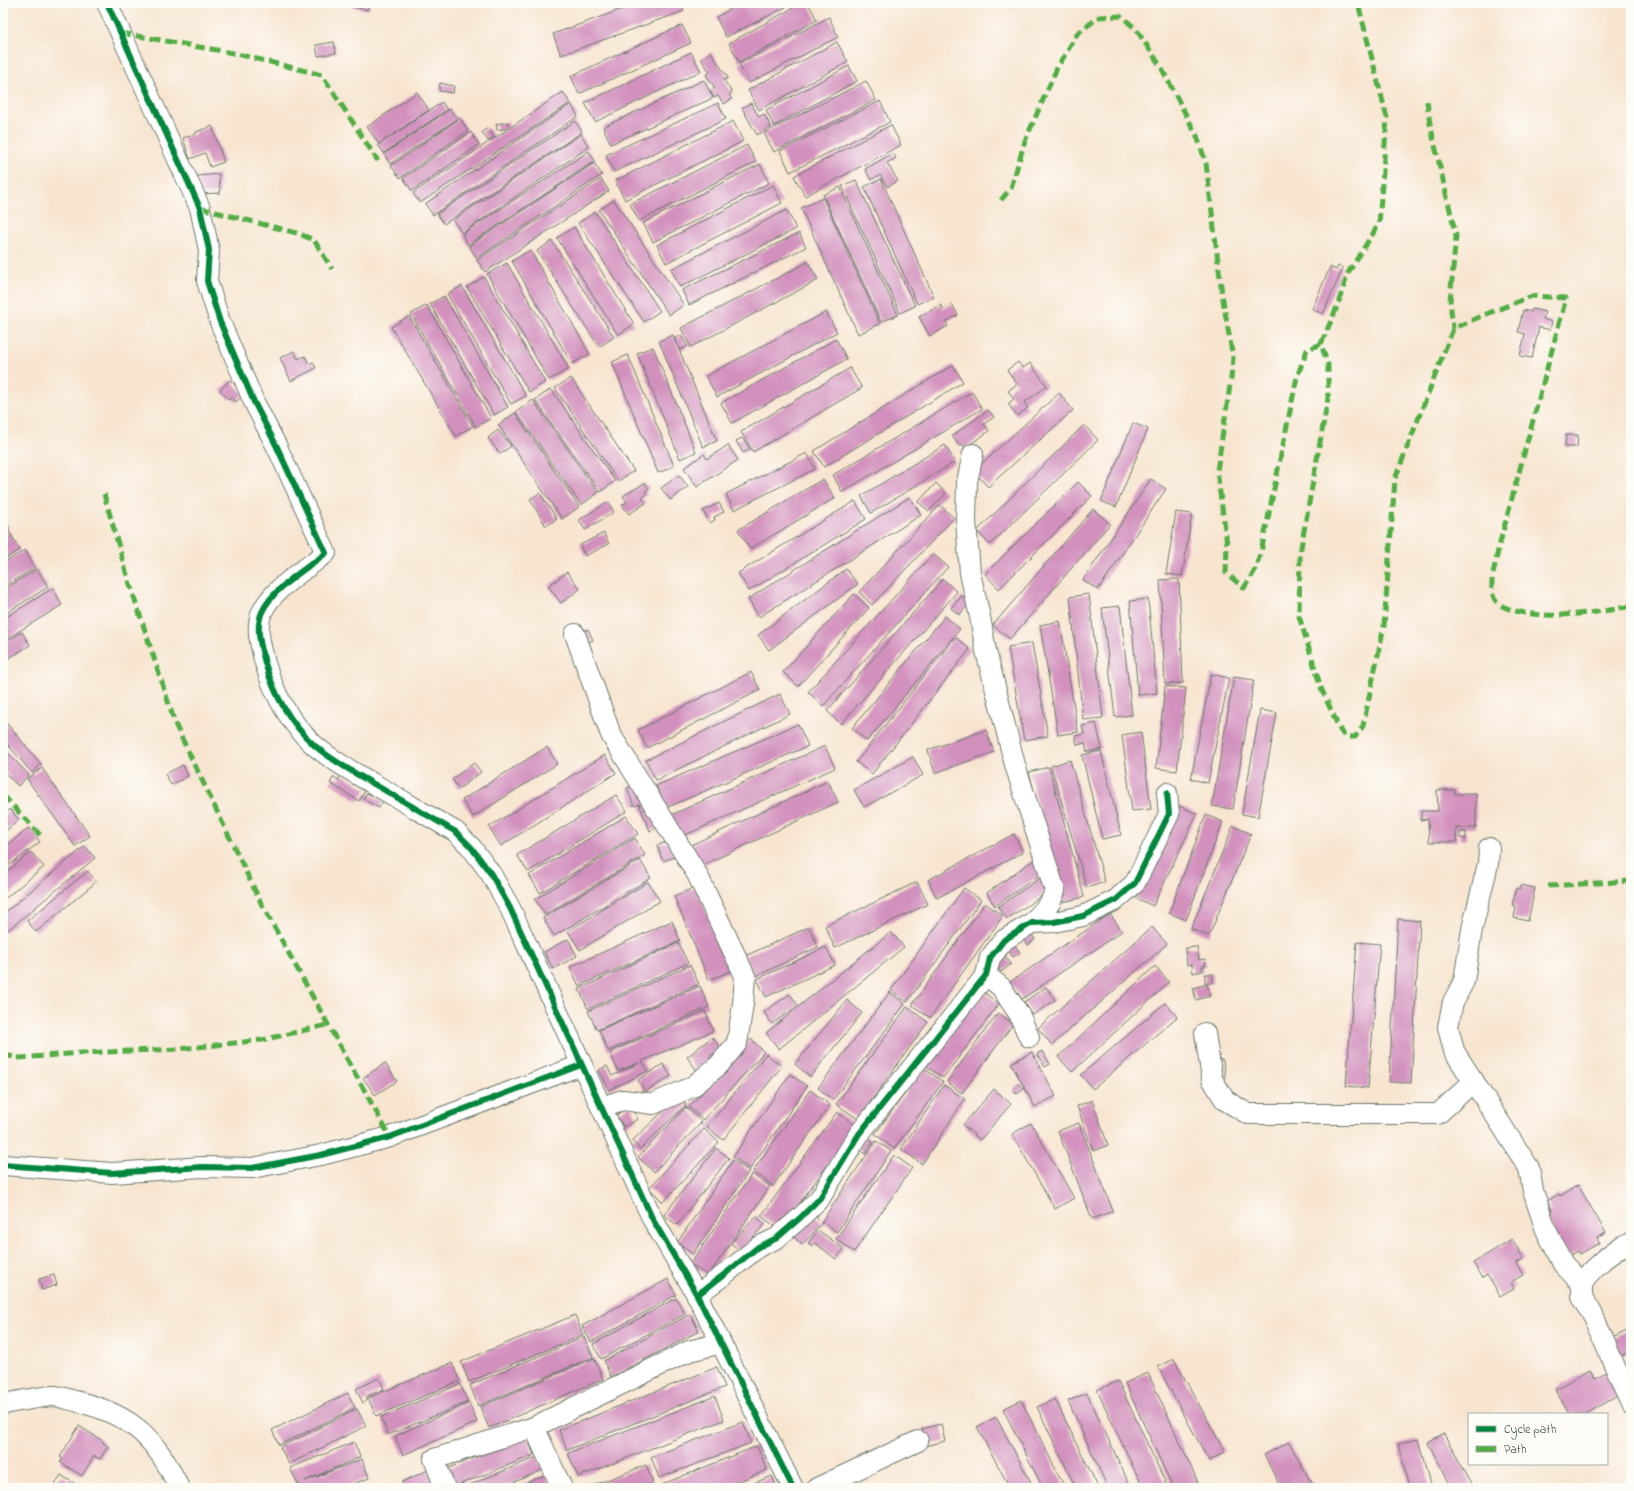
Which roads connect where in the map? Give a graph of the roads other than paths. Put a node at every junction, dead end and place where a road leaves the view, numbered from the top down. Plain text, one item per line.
1 (106, 3) edge
2 (973, 454) dead end
3 (575, 634) dead end
4 (1167, 793) dead end
5 (1489, 848) dead end
6 (1032, 923) junction
7 (986, 975) junction
8 (1205, 1033) dead end
9 (1029, 1037) dead end
10 (581, 1065) junction
11 (1474, 1081) junction
12 (601, 1107) junction
13 (3, 1165) edge
14 (1631, 1242) edge
15 (1582, 1284) junction
16 (697, 1295) junction
17 (721, 1343) junction
18 (3, 1404) edge
19 (1631, 1404) edge
20 (534, 1426) junction
21 (918, 1441) dead end
22 (180, 1488) edge
23 (445, 1488) edge
24 (562, 1488) edge
25 (793, 1488) edge
26 (817, 1488) edge

1 - 10 street
2 - 6 street
3 - 12 street
4 - 6 street
5 - 11 street
6 - 7 street
7 - 9 street
7 - 16 street
8 - 11 street
10 - 12 street
10 - 13 street
11 - 15 street
12 - 16 street
14 - 15 street
15 - 19 street
16 - 17 street
17 - 20 street
17 - 25 street
18 - 22 street
20 - 23 street
20 - 24 street
21 - 26 street

